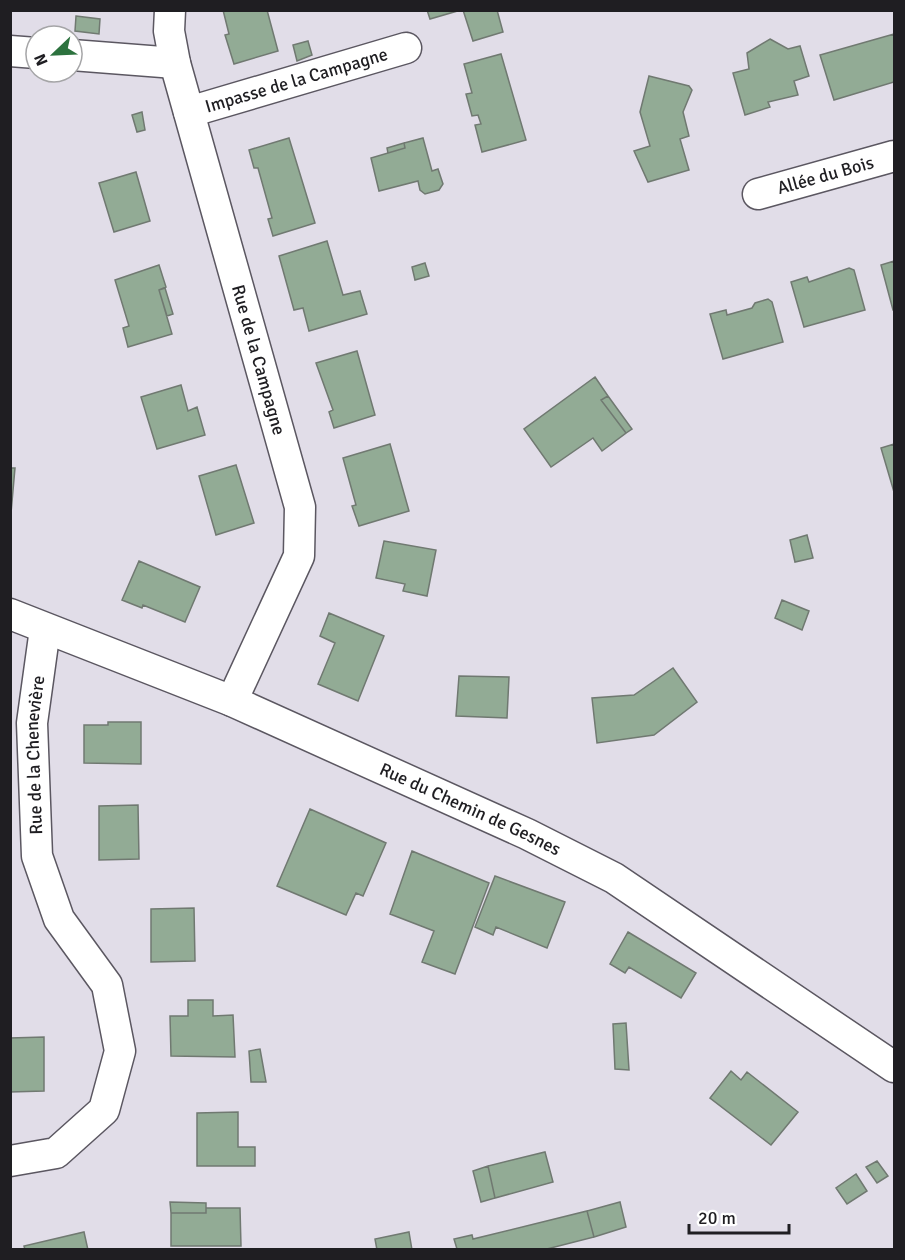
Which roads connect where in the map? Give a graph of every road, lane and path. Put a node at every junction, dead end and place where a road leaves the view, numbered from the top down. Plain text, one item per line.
1 (170, 10) edge
2 (406, 48) dead end
3 (84, 57) edge
4 (175, 63) junction
5 (189, 112) junction
6 (894, 156) edge
7 (758, 194) dead end
8 (10, 614) edge
9 (45, 629) junction
10 (232, 701) junction
11 (894, 1067) edge
12 (10, 1161) edge

1 - 4 street, Rue de la Campagne
2 - 5 street, Impasse de la Campagne
3 - 4 street
4 - 5 street, Rue de la Campagne
5 - 10 street, Rue de la Campagne
6 - 7 street, Allée du Bois
8 - 9 street, Rue du Chemin de Gesnes
9 - 10 street, Rue du Chemin de Gesnes
9 - 12 street, Rue de la Chenevière
10 - 11 street, Rue du Chemin de Gesnes

